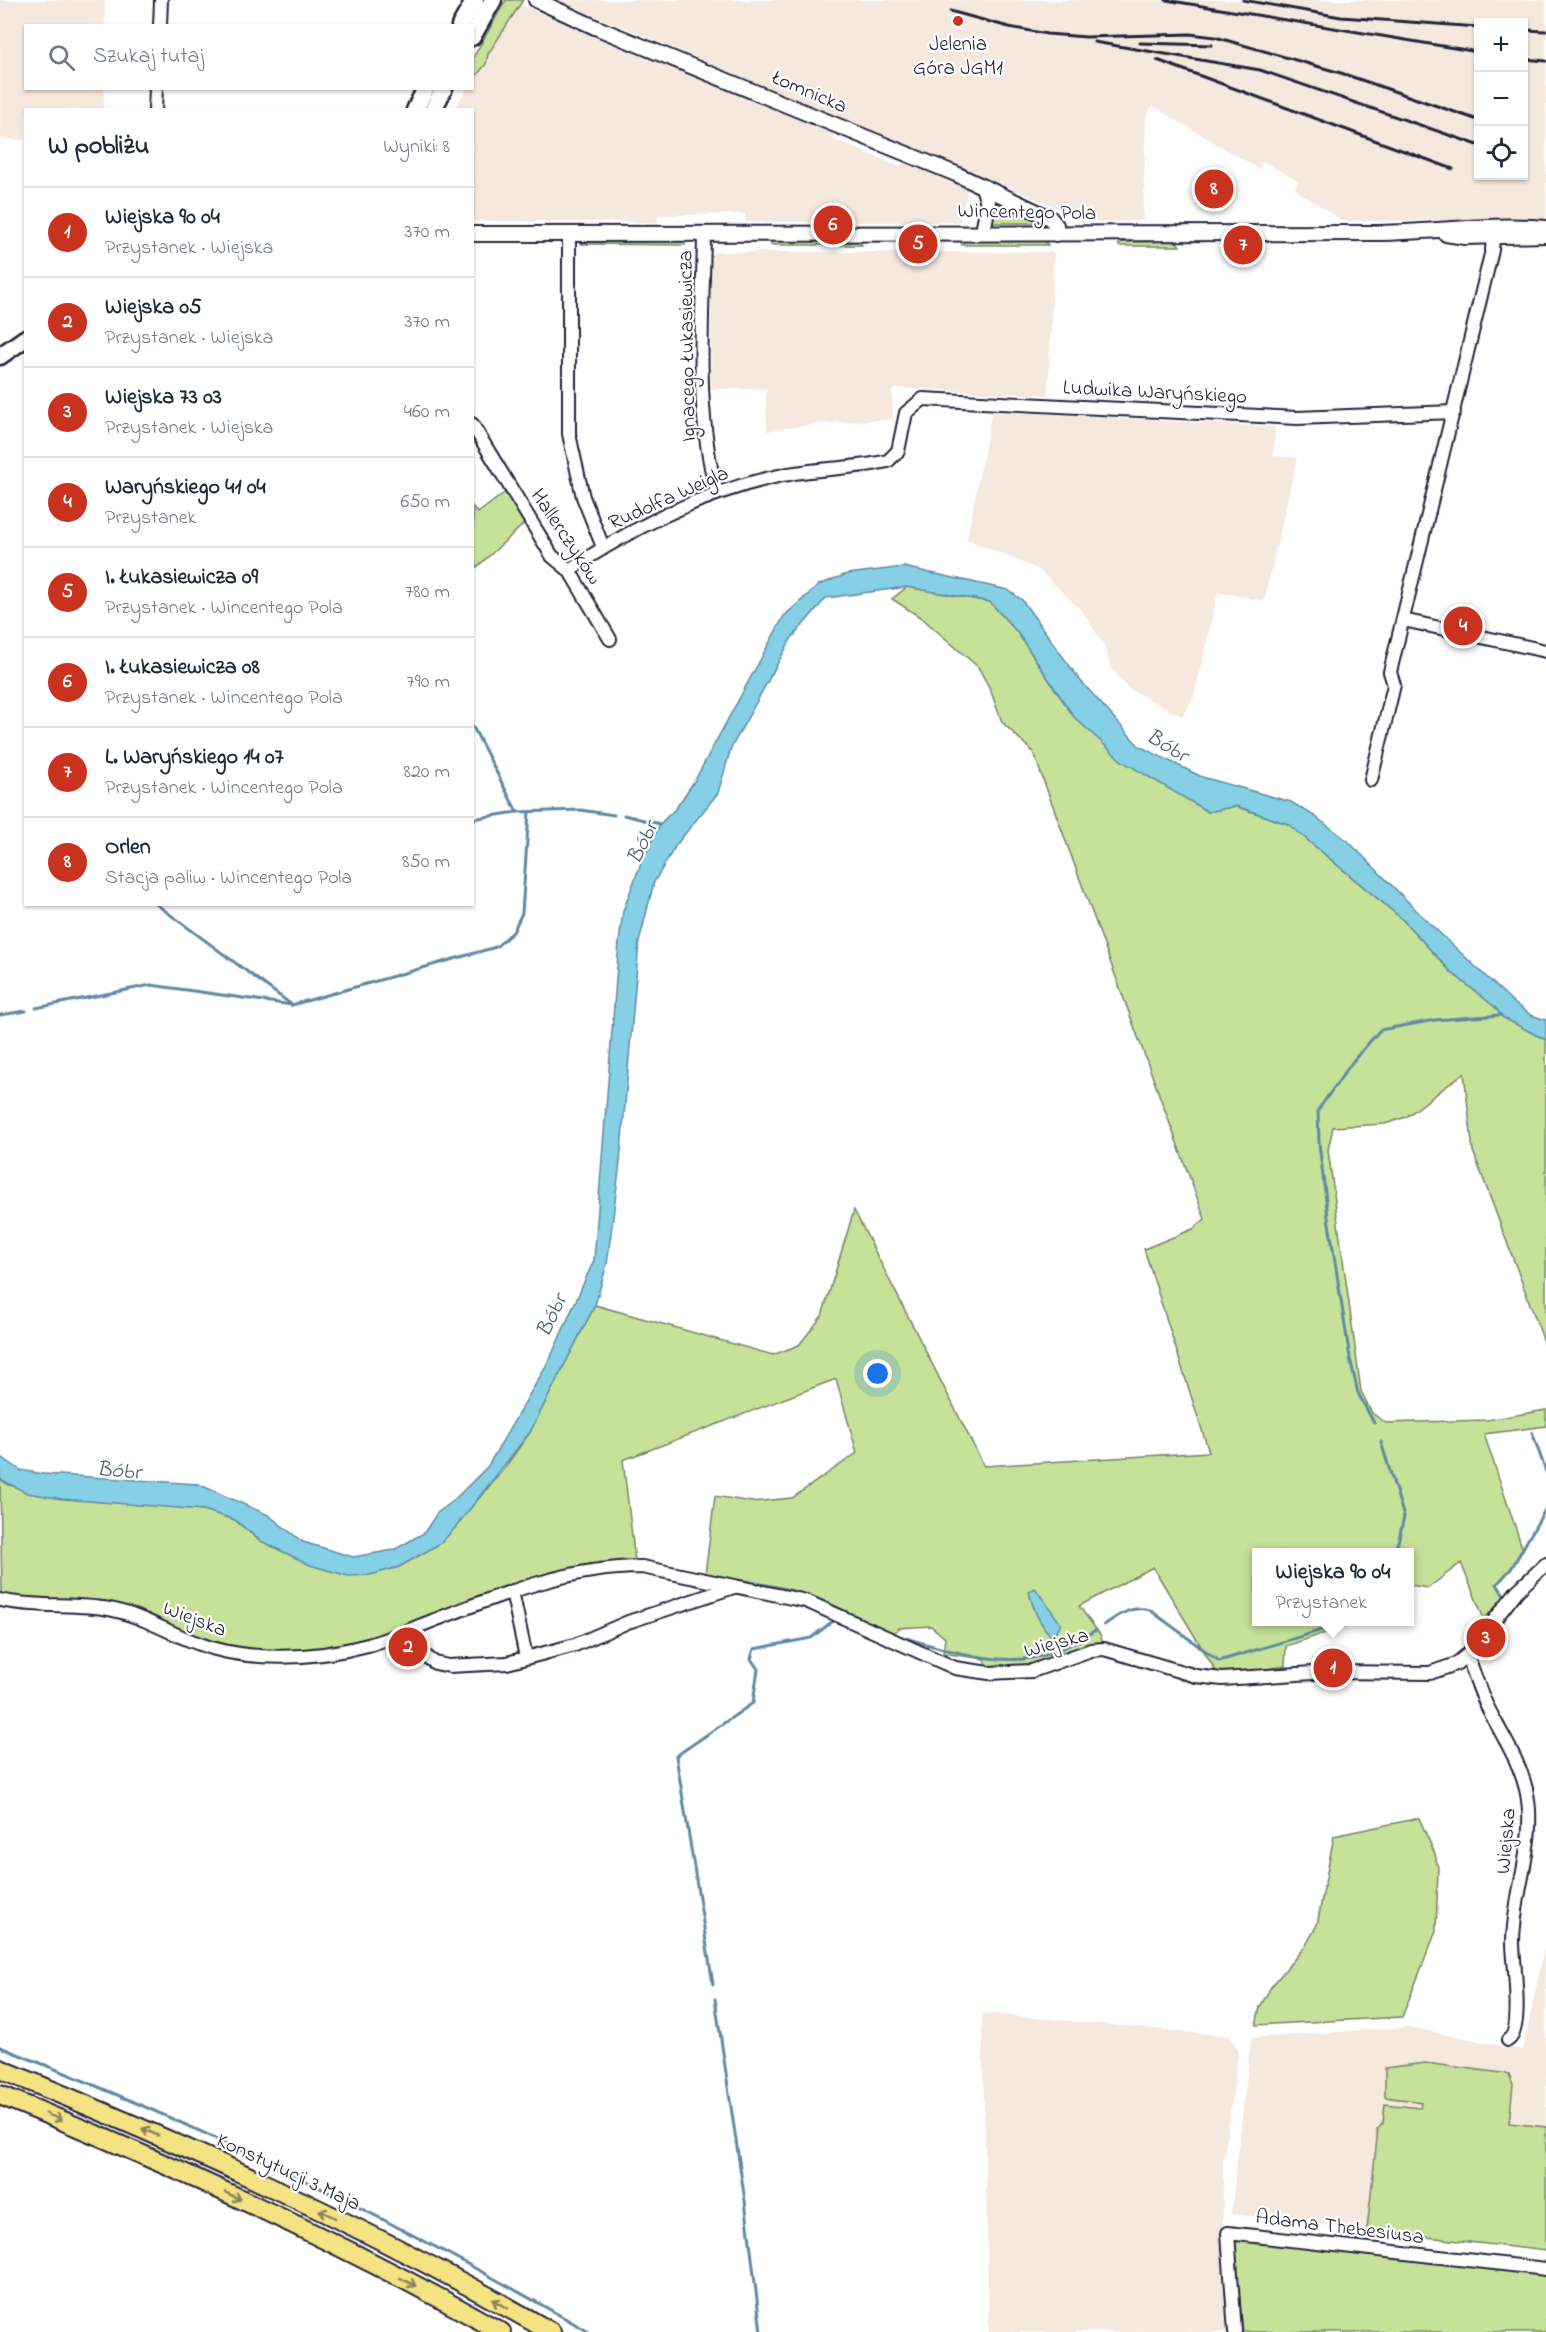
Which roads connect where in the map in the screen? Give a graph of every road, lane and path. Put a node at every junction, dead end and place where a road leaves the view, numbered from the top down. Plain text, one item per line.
1 (161, 0) edge
2 (475, 0) edge
3 (493, 0) edge
4 (536, 0) edge
5 (160, 24) edge
6 (461, 24) edge
7 (474, 33) edge
8 (156, 90) edge
9 (425, 90) edge
10 (443, 90) edge
11 (155, 108) edge
12 (417, 108) edge
13 (434, 108) edge
14 (983, 187) junction
15 (1546, 228) edge
16 (1498, 232) junction
17 (704, 233) junction
18 (983, 233) junction
19 (474, 234) edge
20 (569, 234) junction
21 (1056, 234) junction
22 (1546, 235) edge
23 (24, 339) edge
24 (0, 356) edge
25 (1454, 412) junction
26 (474, 427) edge
27 (894, 458) joint
28 (717, 493) junction
29 (603, 547) junction
30 (569, 570) junction
31 (1403, 620) junction
32 (610, 639) dead end
33 (1546, 651) edge
34 (1371, 780) dead end
35 (1546, 1564) edge
36 (734, 1587) junction
37 (512, 1592) junction
38 (0, 1600) edge
39 (410, 1630) junction
40 (1467, 1655) junction
41 (526, 1657) junction
42 (1508, 2040) dead end
43 (0, 2069) edge
44 (0, 2095) edge
45 (1546, 2269) edge
46 (501, 2332) edge
47 (551, 2332) edge
48 (1235, 2332) edge

1 - 5 street
2 - 6 main road
3 - 7 main road
4 - 14 street, Łomnicka
8 - 11 street
9 - 12 main road
10 - 13 main road
14 - 18 street
14 - 21 street, Łomnicka
15 - 16 street, Wincentego Pola
16 - 21 street, Wincentego Pola
16 - 22 street, Wincentego Pola
16 - 25 street
17 - 18 street, Wincentego Pola
17 - 20 street, Wincentego Pola
17 - 28 street, Ignacego Łukasiewicza
18 - 21 street, Wincentego Pola
19 - 20 street, Wincentego Pola
20 - 29 street
23 - 24 main road
25 - 27 street, Ludwika Waryńskiego
25 - 31 street
26 - 30 street, Hallerczyków
27 - 28 street, Rudolfa Weigla
28 - 29 street, Rudolfa Weigla
29 - 30 street, Rudolfa Weigla
30 - 32 street, Hallerczyków
31 - 33 street
31 - 34 street
35 - 40 street, Wiejska
36 - 37 street, Wiejska
36 - 40 street, Wiejska
36 - 41 street, Wiejska
37 - 39 street, Wiejska
37 - 41 street
38 - 39 street, Wiejska
39 - 41 street, Wiejska
40 - 42 street, Wiejska
47 -> 43 main road, Konstytucji 3 Maja
44 -> 46 main road
45 - 48 street, Adama Thebesiusa

